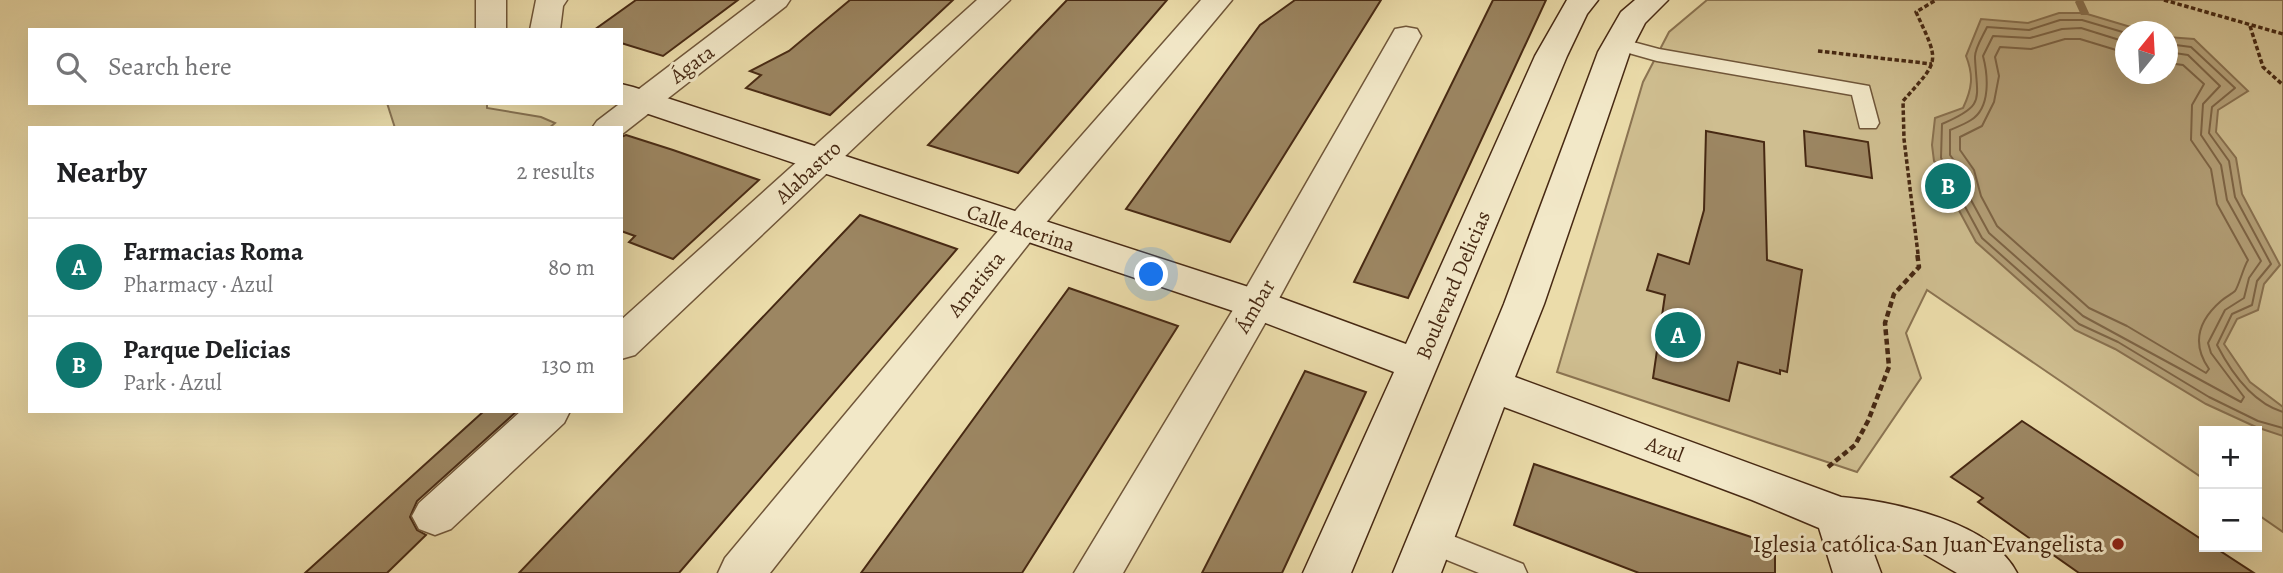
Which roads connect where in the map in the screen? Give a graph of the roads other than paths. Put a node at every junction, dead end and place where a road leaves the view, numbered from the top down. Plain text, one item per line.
1 (491, 0) edge
2 (552, 0) edge
3 (775, 0) edge
4 (995, 0) edge
5 (1216, 0) edge
6 (1583, 0) edge
7 (1653, 0) edge
8 (491, 28) edge
9 (545, 28) edge
10 (1406, 36) dead end
11 (1618, 44) junction
12 (632, 98) edge
13 (1868, 123) dead end
14 (611, 126) edge
15 (821, 160) junction
16 (1021, 228) junction
17 (1256, 304) junction
18 (623, 342) edge
19 (1419, 365) junction
20 (1491, 385) junction
21 (547, 413) edge
22 (1819, 508) junction
23 (435, 516) dead end
24 (1424, 556) edge
25 (742, 573) edge
26 (1098, 573) edge
27 (1327, 573) edge
28 (1512, 573) edge
29 (1857, 573) edge
30 (1993, 573) edge

1 - 8 street
2 - 9 street
3 - 12 street, Ágata
4 - 15 street, Alabastro
5 - 16 street, Amatista
6 - 19 street, Boulevard Delicias
7 - 11 street
10 - 17 street, Ámbar
11 - 13 lane
11 - 20 street
12 - 14 street, Ágata
12 - 15 street, Calle Acerina
15 - 16 street, Calle Acerina
15 - 18 street, Alabastro
16 - 17 street, Calle Acerina
16 - 25 street, Amatista
17 - 19 street, Calle Acerina
17 - 26 street, Ámbar
19 - 27 street, Boulevard Delicias
20 - 22 street, Azul
20 - 24 street
21 - 23 street
22 - 29 street
22 - 30 street, Azul
24 - 28 lane

